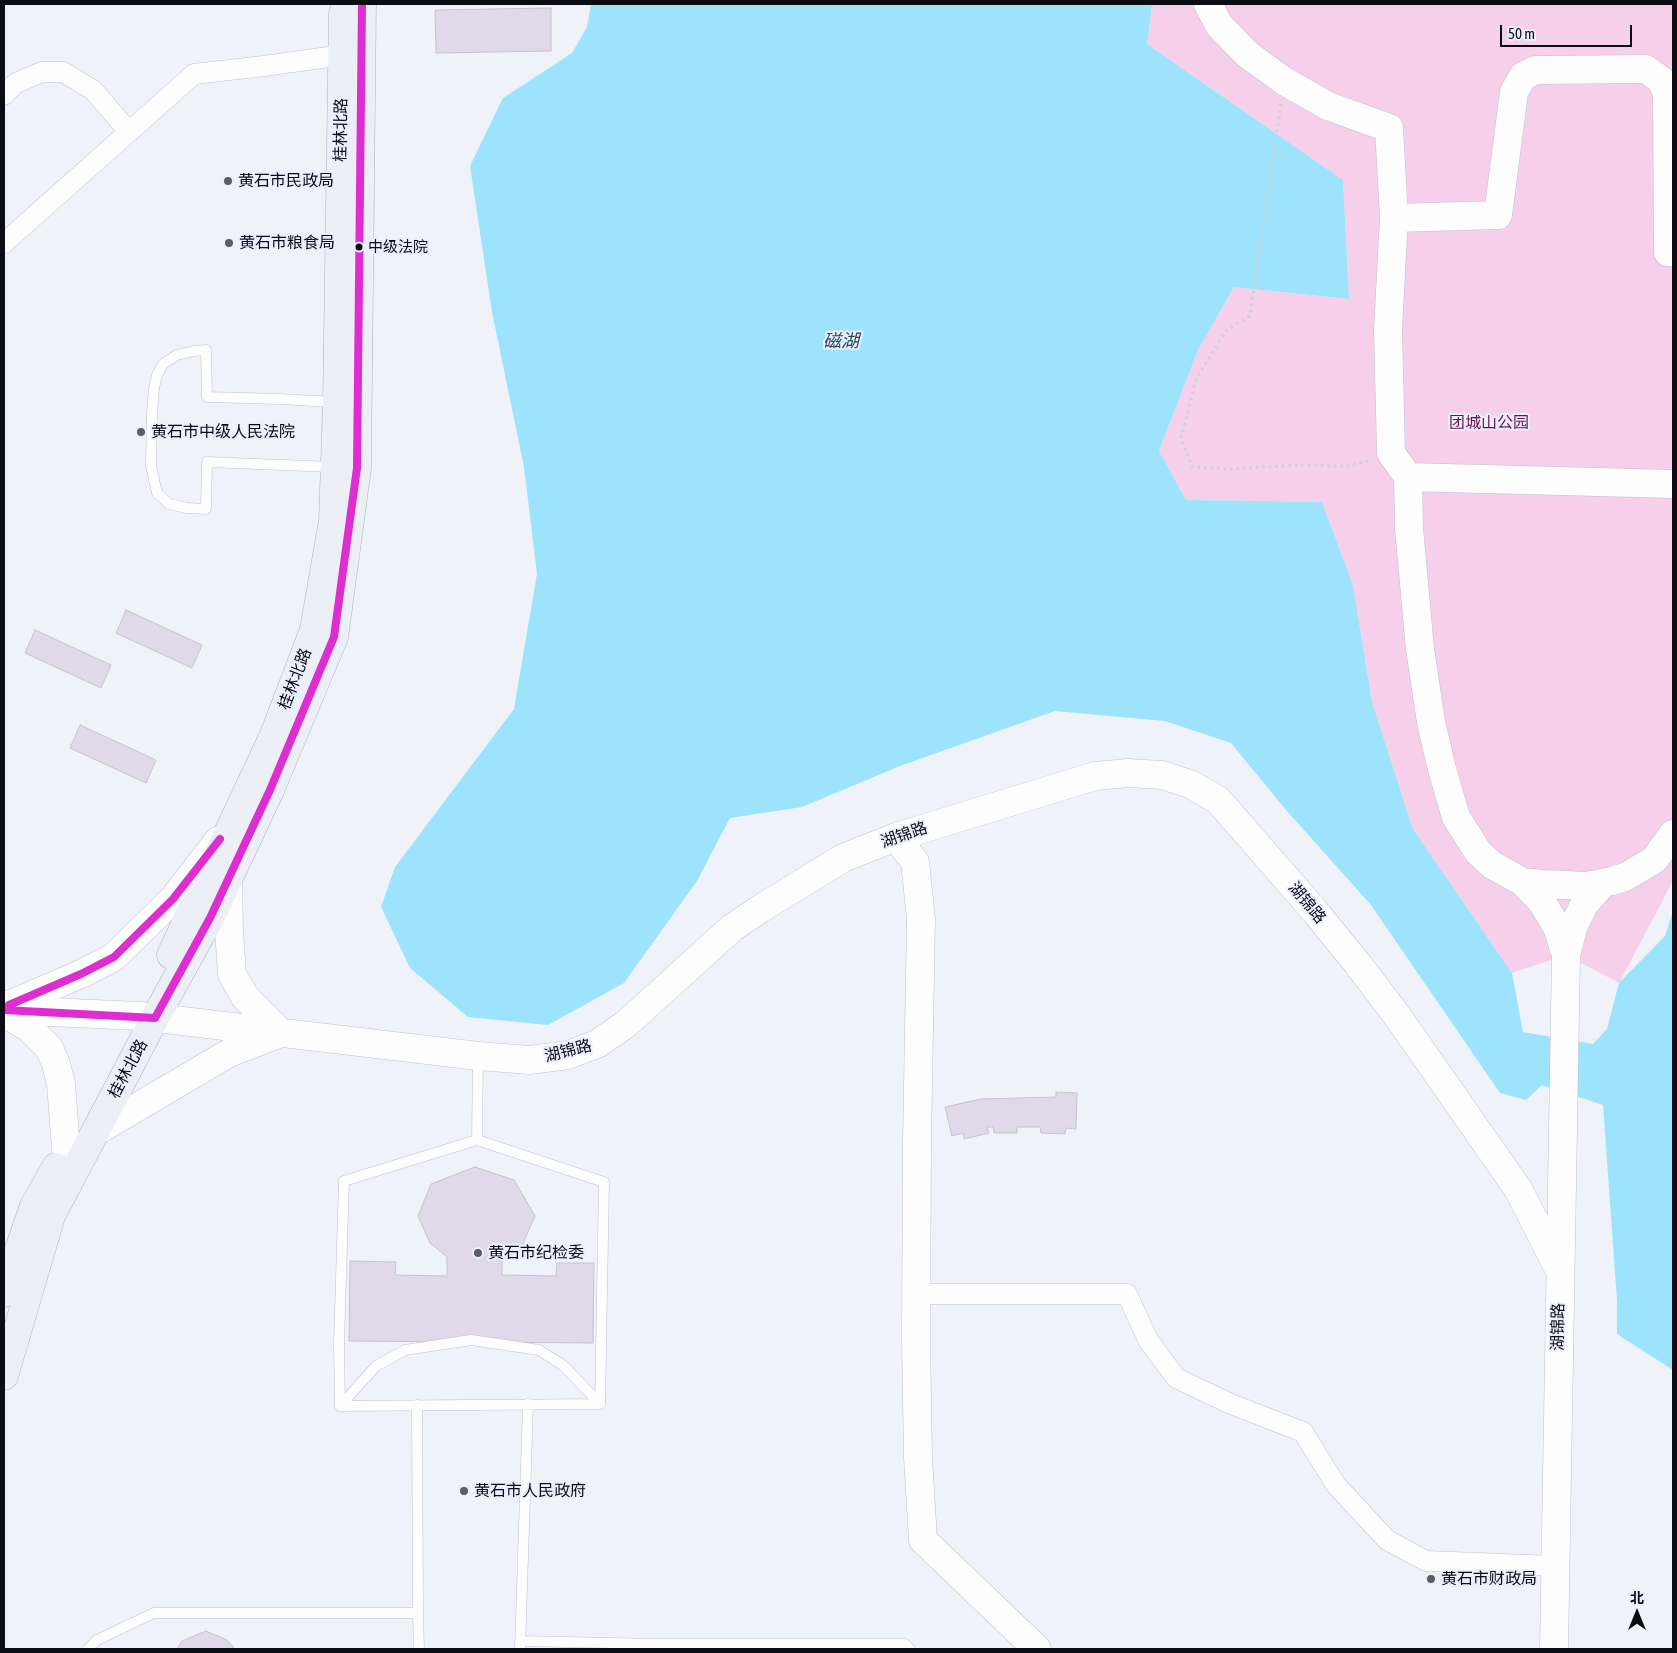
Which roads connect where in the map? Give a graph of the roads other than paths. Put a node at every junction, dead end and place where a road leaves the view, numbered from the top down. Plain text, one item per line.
1 (344, 4) edge
2 (362, 4) edge
3 (1208, 4) edge
4 (343, 55) junction
5 (4, 94) edge
6 (129, 132) junction
7 (1394, 218) junction
8 (4, 243) edge
9 (1673, 252) edge
10 (348, 403) junction
11 (346, 468) junction
12 (1408, 477) junction
13 (1673, 484) edge
14 (231, 824) junction
15 (1673, 834) edge
16 (896, 837) junction
17 (228, 879) junction
18 (1523, 882) junction
19 (1602, 884) junction
20 (1566, 955) junction
21 (4, 1010) edge
22 (148, 1017) junction
23 (281, 1033) junction
24 (478, 1056) junction
25 (95, 1132) junction
26 (478, 1140) junction
27 (66, 1149) junction
28 (1559, 1269) junction
29 (4, 1293) edge
30 (917, 1294) junction
31 (4, 1376) edge
32 (528, 1404) junction
33 (600, 1404) junction
34 (417, 1405) junction
35 (340, 1406) junction
36 (1555, 1566) junction
37 (418, 1613) junction
38 (521, 1645) edge
39 (655, 1647) edge
40 (88, 1649) edge
41 (419, 1649) edge
42 (910, 1649) edge
43 (1037, 1649) edge
44 (1554, 1649) edge

1 - 4 main road, 桂林北路
2 - 10 main road, 桂林北路
3 - 7 street
4 - 6 street
4 - 10 main road, 桂林北路
5 - 6 street
6 - 8 street
7 - 9 street
7 - 12 street
10 - 11 main road, 桂林北路
10 - 11 lane
11 - 14 main road, 桂林北路
11 - 17 main road, 桂林北路
12 - 13 street
12 - 18 street
14 - 21 street
14 - 22 main road, 桂林北路
15 - 19 street
16 - 24 street, 湖锦路
16 - 28 street, 湖锦路
16 - 30 street
17 - 22 main road, 桂林北路
17 - 23 street
18 - 19 street
18 - 20 street
19 - 20 street
20 - 28 street, 湖锦路
21 - 22 street, 湖锦路
21 - 27 street
22 - 23 street, 湖锦路
22 - 25 main road, 桂林北路
22 - 27 main road, 桂林北路
23 - 24 street, 湖锦路
23 - 25 street
24 - 26 lane
25 - 31 main road, 桂林北路
26 - 33 lane
26 - 35 lane
27 - 29 main road, 桂林北路
28 - 36 street, 湖锦路
30 - 36 street
30 - 43 street
32 - 33 lane
32 - 34 lane
32 - 38 lane
33 - 35 lane
34 - 35 lane
34 - 37 lane
36 - 44 street, 湖锦路
37 - 40 lane
37 - 41 lane
38 - 39 lane
39 - 42 lane

